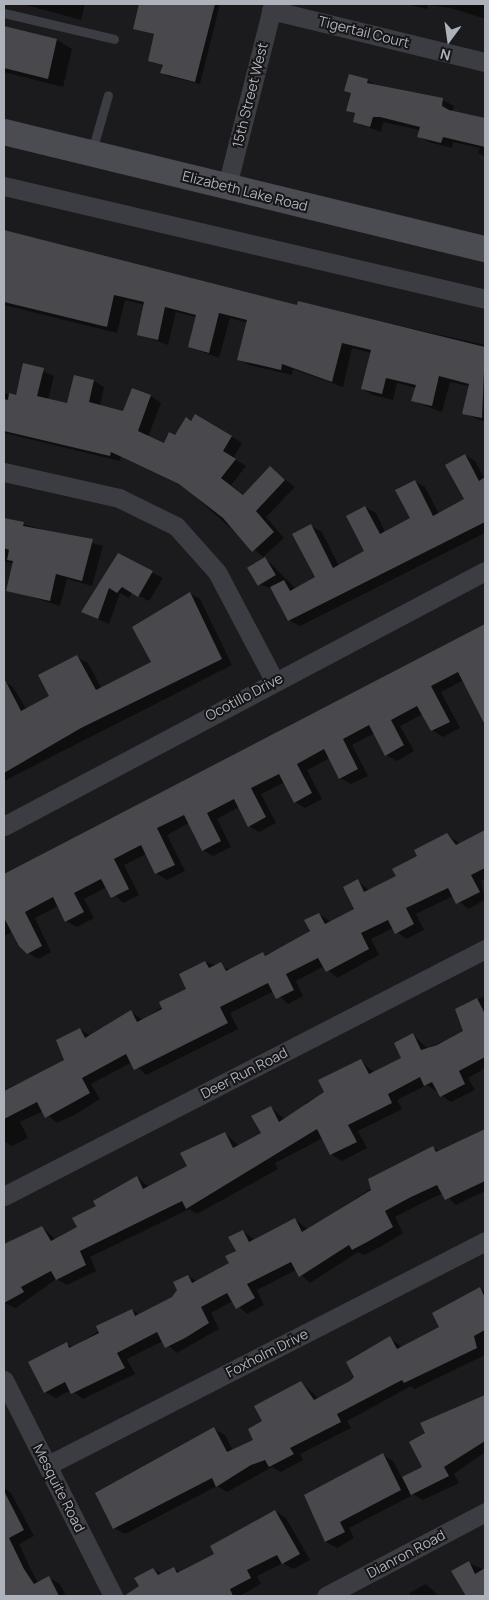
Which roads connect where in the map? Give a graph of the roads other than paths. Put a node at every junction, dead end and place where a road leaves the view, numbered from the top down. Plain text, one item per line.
1 (272, 7) edge
2 (4, 13) edge
3 (114, 39) dead end
4 (485, 62) edge
5 (108, 95) dead end
6 (4, 132) edge
7 (91, 154) junction
8 (4, 186) edge
9 (227, 186) junction
10 (485, 250) edge
11 (485, 299) edge
12 (4, 472) edge
13 (485, 571) edge
14 (274, 680) junction
15 (4, 826) edge
16 (485, 949) edge
17 (4, 1196) edge
18 (485, 1241) edge
19 (4, 1380) edge
20 (48, 1465) junction
21 (485, 1512) edge
22 (113, 1596) edge
23 (326, 1596) edge

1 - 4 street, Tigertail Court
1 - 9 street, 15th Street West
2 - 3 lane
5 - 7 lane
6 - 7 main road, Elizabeth Lake Road
7 - 9 main road, Elizabeth Lake Road
8 - 11 street
9 - 10 main road, Elizabeth Lake Road
12 - 14 street
13 - 14 street, Ocotillo Drive
14 - 15 street, Ocotillo Drive
16 - 17 street, Deer Run Road
18 - 20 street, Foxholm Drive
19 - 20 street, Mesquite Road
20 - 22 street, Mesquite Road
21 - 23 street, Dianron Road

